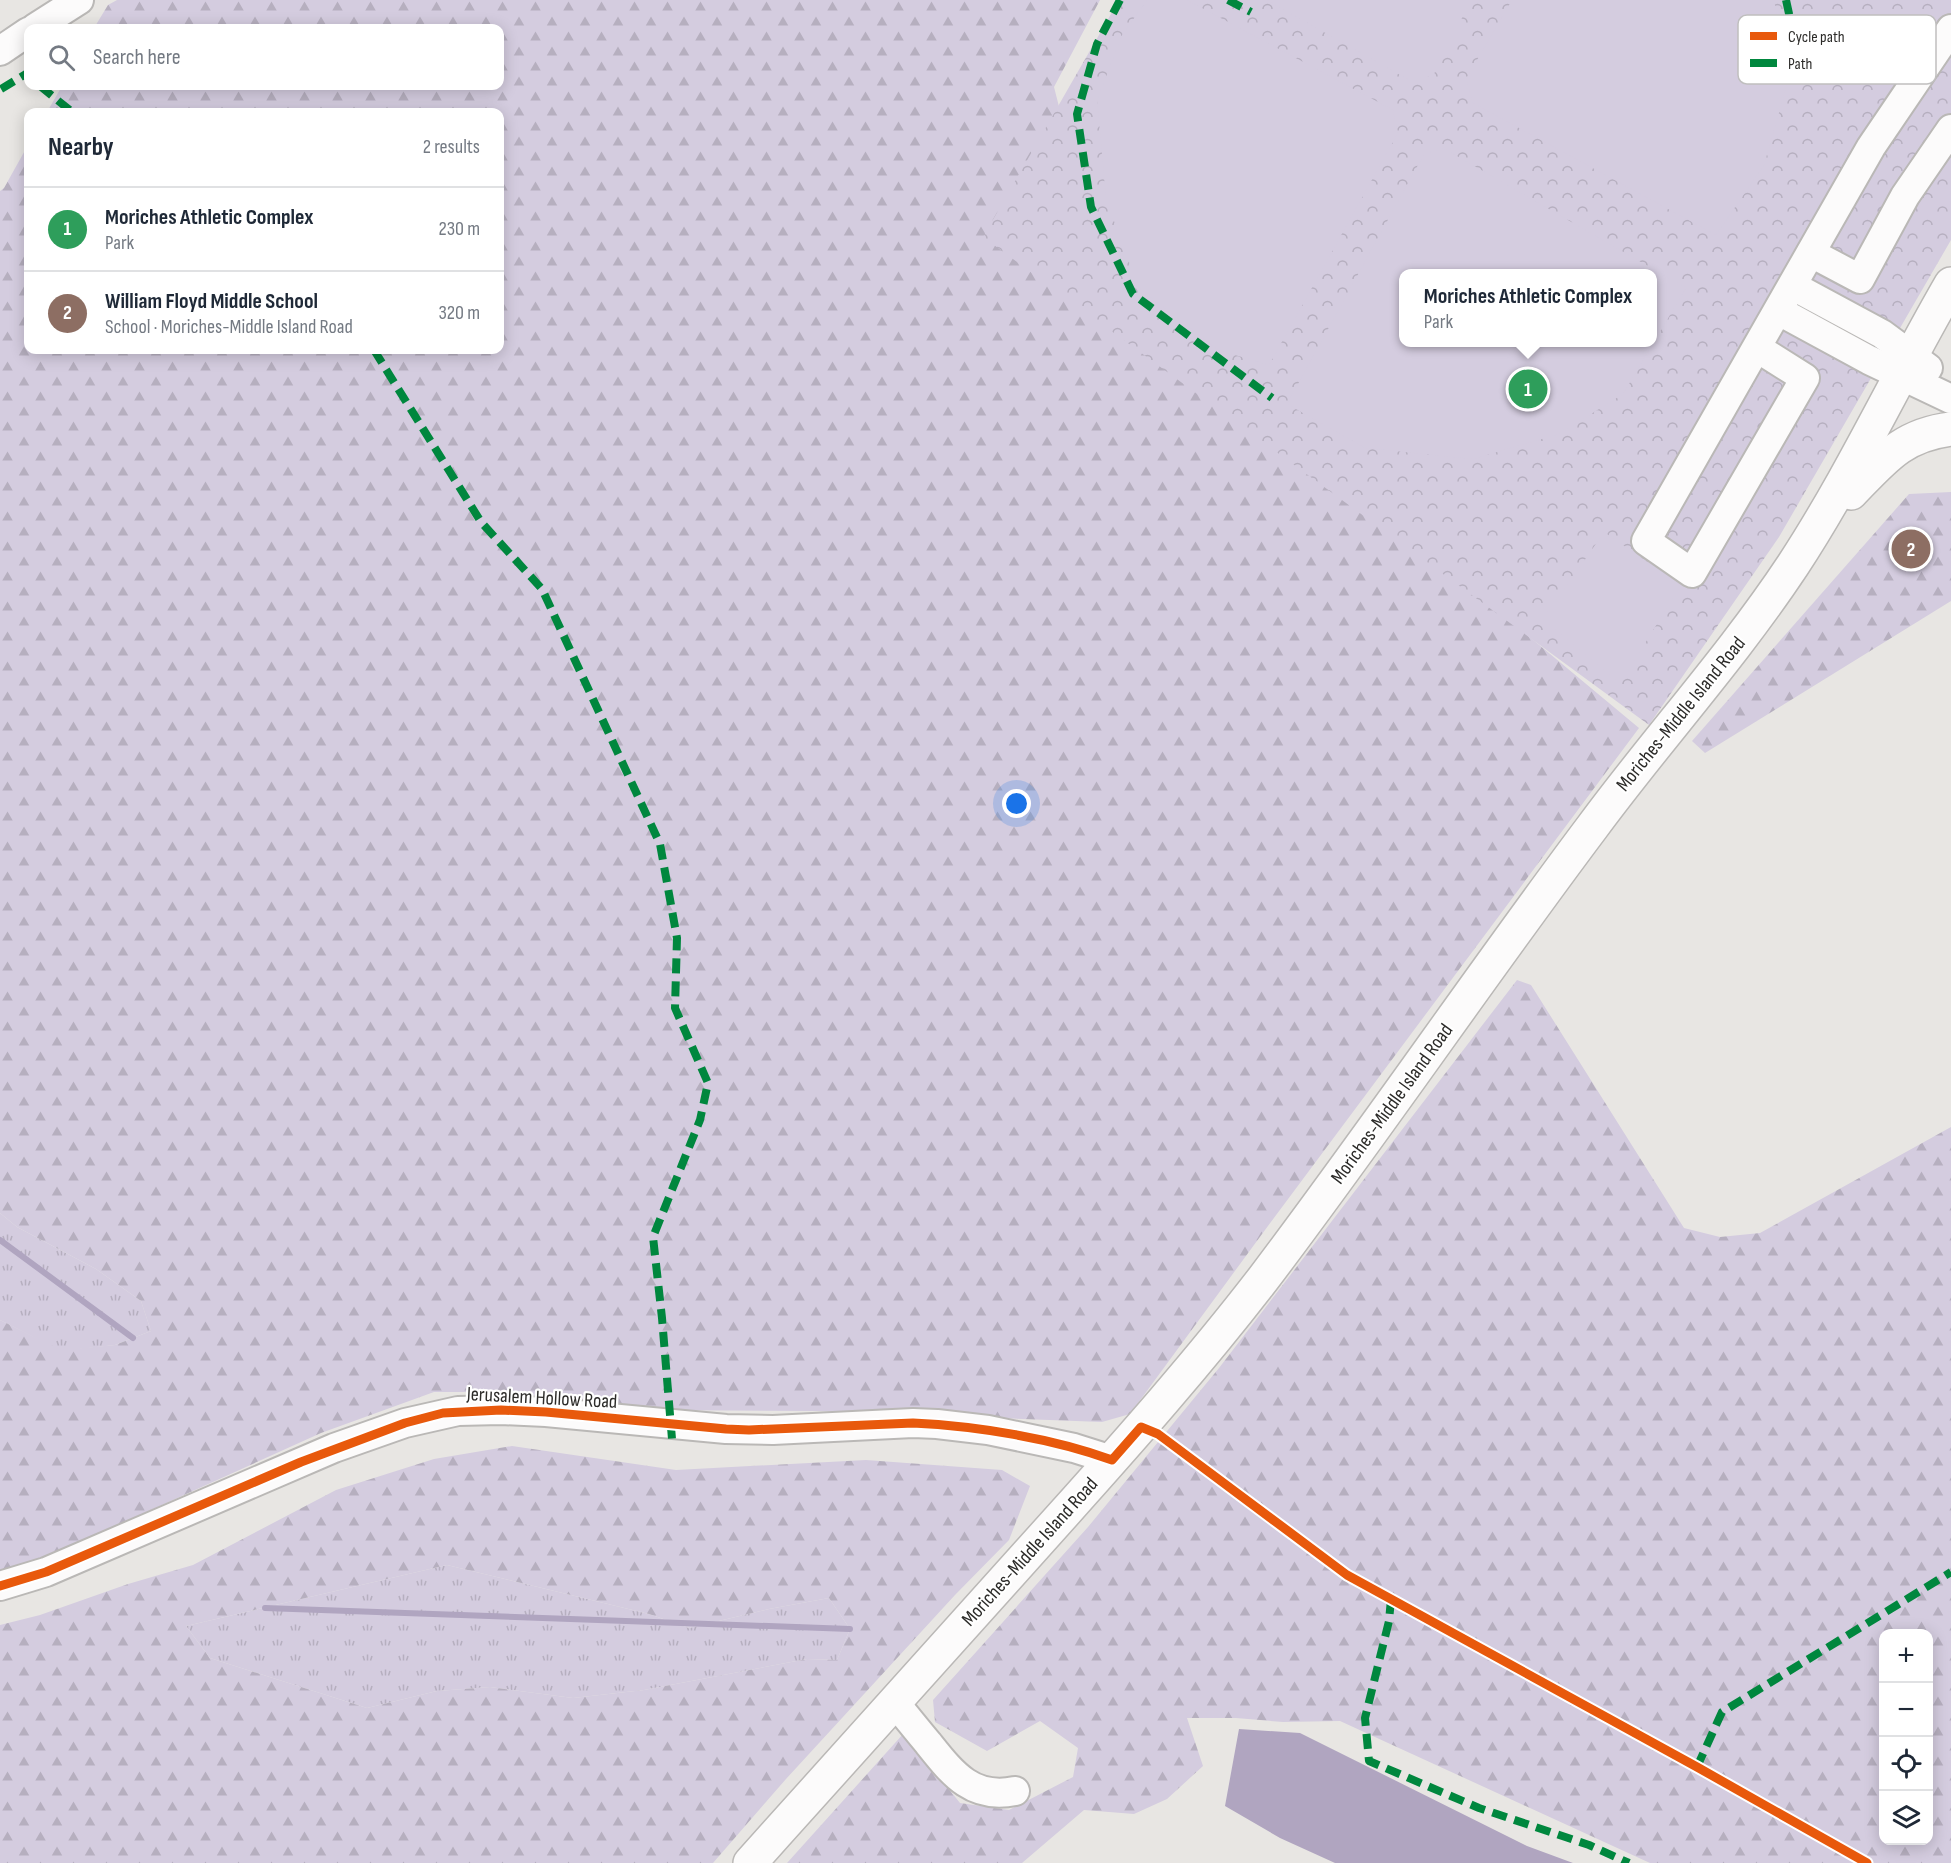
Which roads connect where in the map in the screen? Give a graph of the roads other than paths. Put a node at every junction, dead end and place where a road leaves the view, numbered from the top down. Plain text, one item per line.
1 (79, 0) edge
2 (40, 24) edge
3 (1951, 29) edge
4 (24, 35) edge
5 (0, 51) edge
6 (1936, 51) edge
7 (1914, 84) edge
8 (1951, 129) edge
9 (1811, 253) junction
10 (1951, 284) edge
11 (1793, 286) junction
12 (1779, 311) junction
13 (1757, 348) junction
14 (1906, 365) junction
15 (1951, 381) edge
16 (1951, 399) edge
17 (1951, 429) edge
18 (1815, 531) junction
19 (1112, 1460) junction
20 (0, 1586) edge
21 (895, 1703) junction
22 (1015, 1791) dead end
23 (750, 1863) edge

1 - 2 street
3 - 6 street
4 - 5 street
7 - 9 street
8 - 9 street
9 - 11 street
10 - 14 main road, Moriches-Middle Island Road
11 - 12 street
11 - 14 street
12 - 13 street
12 - 14 street
13 - 13 street
14 - 15 street
14 - 16 street
14 - 18 main road, Moriches-Middle Island Road
17 - 18 main road
18 - 19 main road, Moriches-Middle Island Road
19 - 20 street, Jerusalem Hollow Road
19 - 21 main road, Moriches-Middle Island Road
21 - 22 street
21 - 23 main road, Moriches-Middle Island Road

